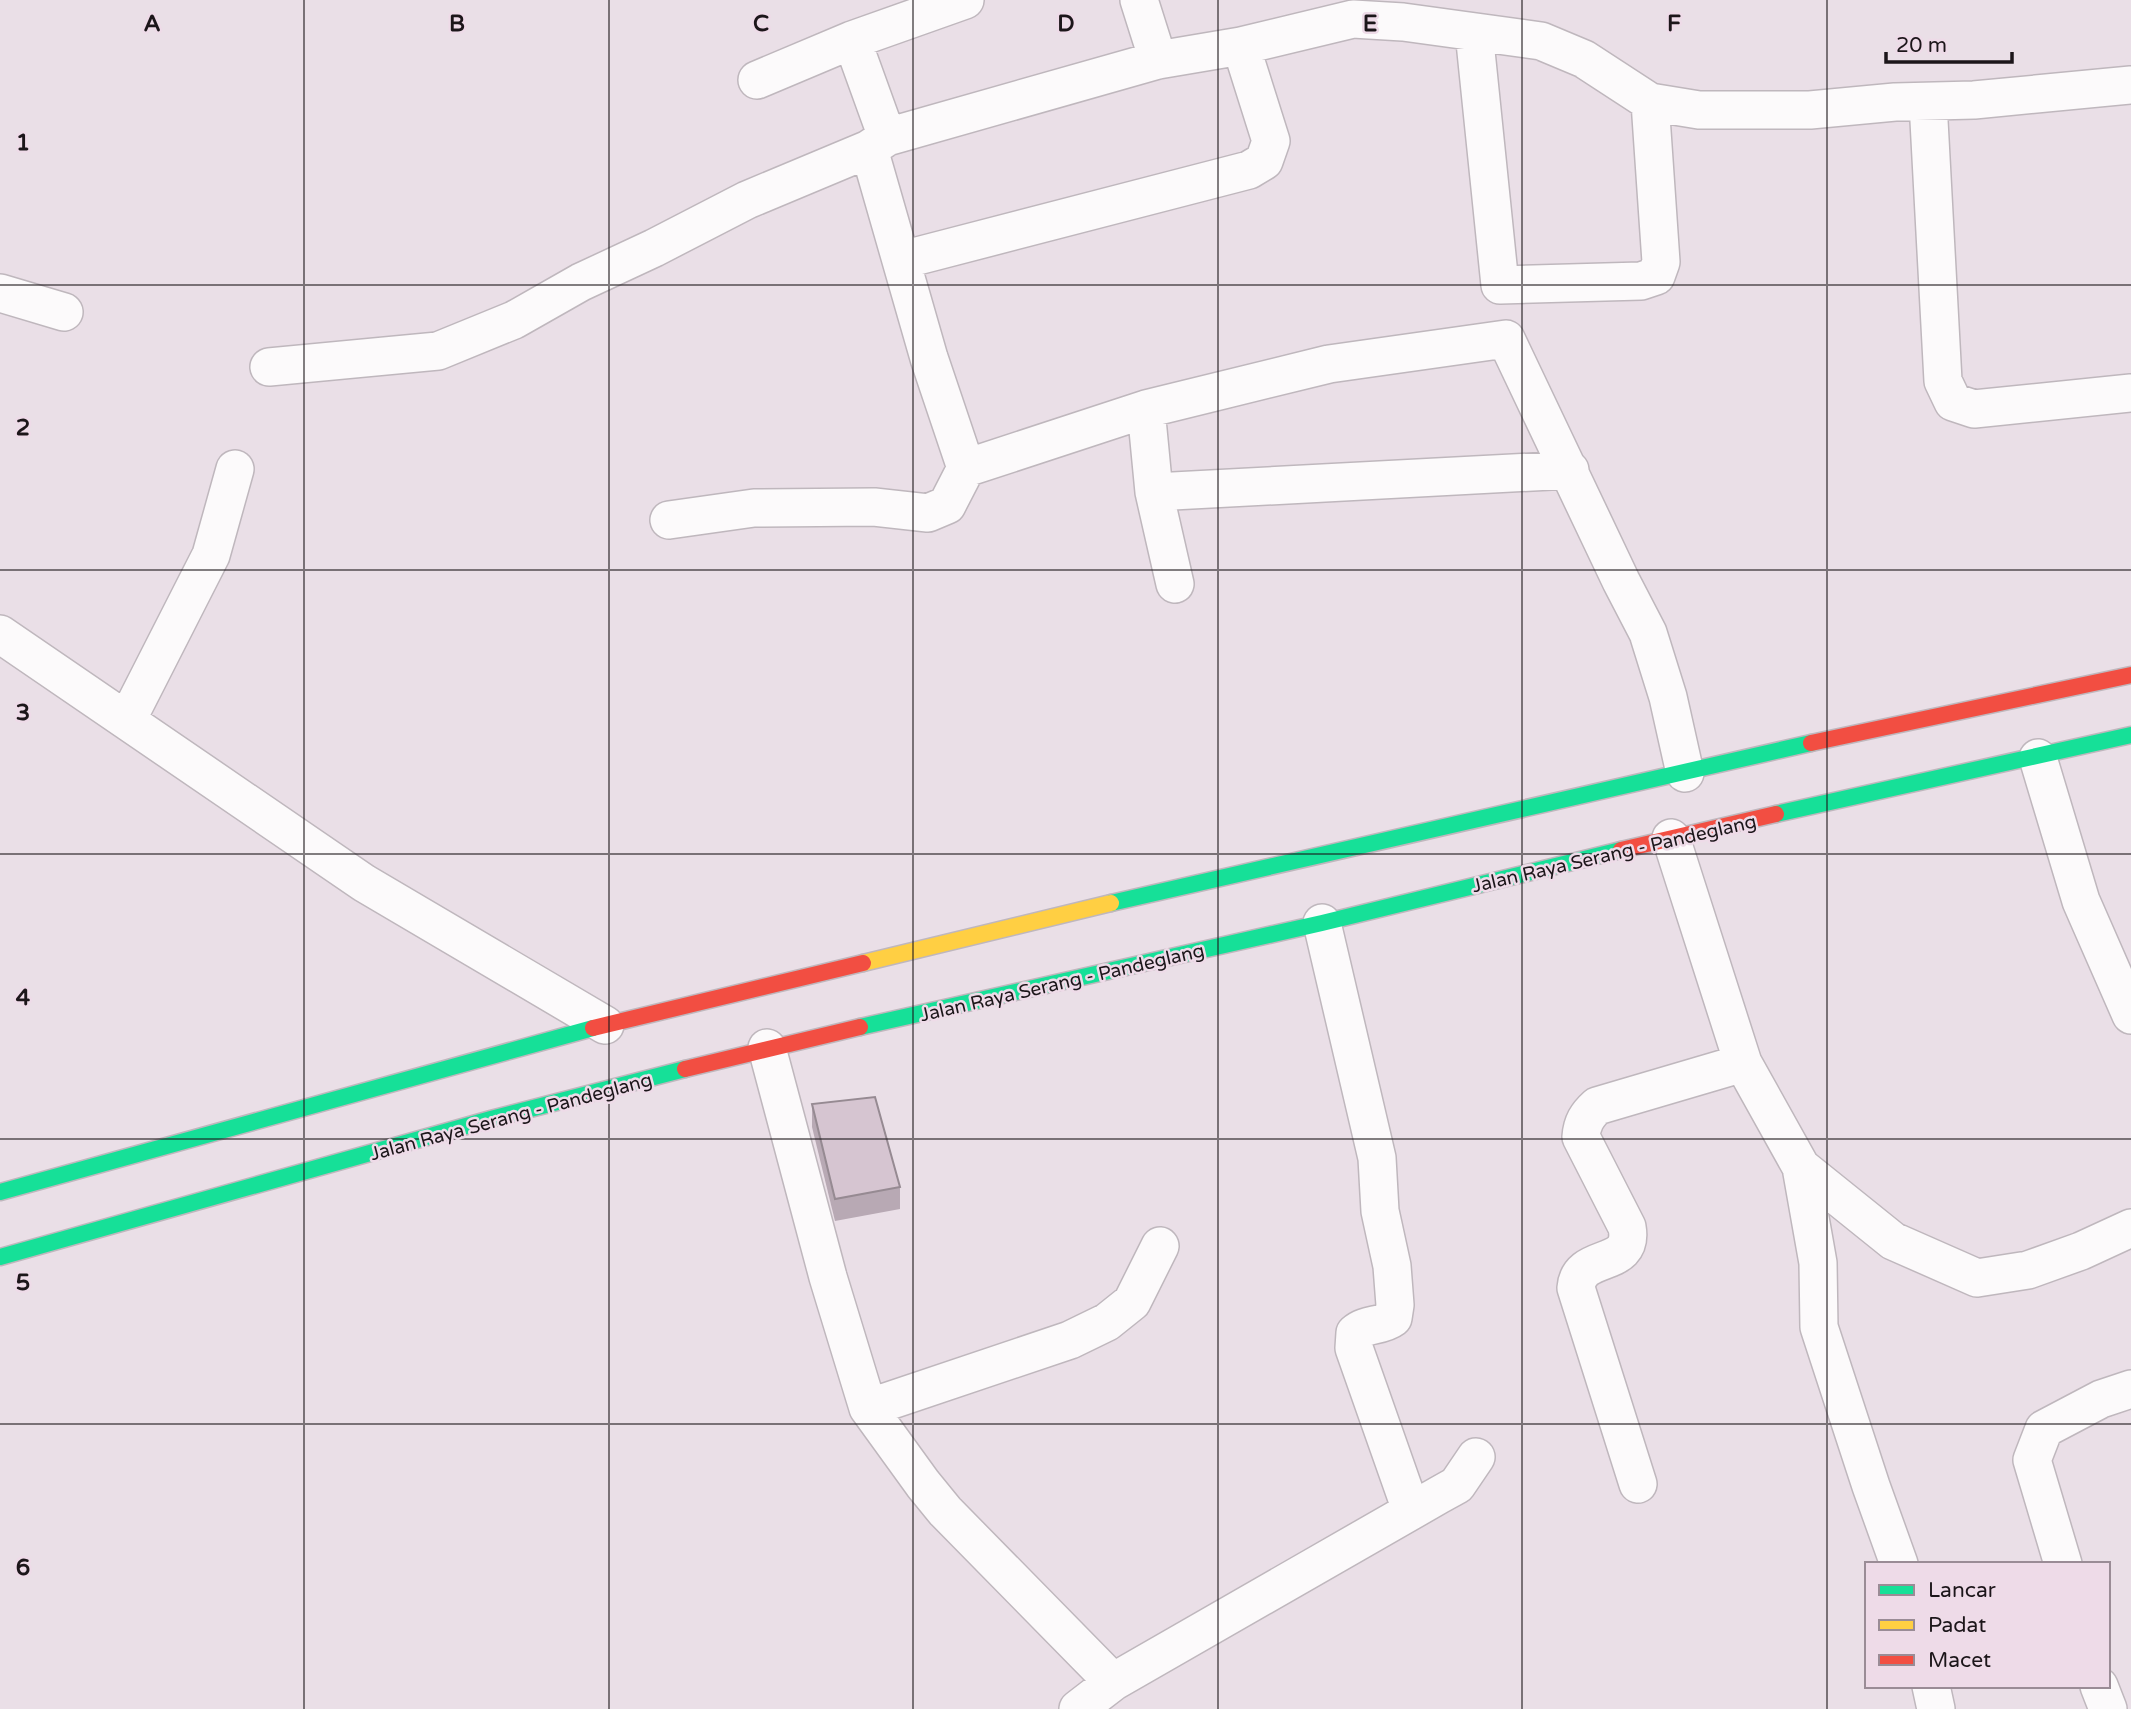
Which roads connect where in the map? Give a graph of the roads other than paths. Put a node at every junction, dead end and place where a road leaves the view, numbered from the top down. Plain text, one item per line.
1 (965, 0) edge
2 (1139, 0) edge
3 (1474, 32) junction
4 (852, 40) junction
5 (1241, 46) junction
6 (1158, 60) junction
7 (757, 80) dead end
8 (2131, 85) edge
9 (1650, 102) junction
10 (1928, 102) junction
11 (878, 143) junction
12 (902, 260) junction
13 (1500, 285) junction
14 (0, 293) edge
15 (64, 312) dead end
16 (1506, 339) junction
17 (268, 367) dead end
18 (2131, 393) edge
19 (1146, 409) junction
20 (966, 468) junction
21 (235, 469) dead end
22 (1570, 470) junction
23 (1154, 492) junction
24 (668, 520) dead end
25 (1175, 584) dead end
26 (0, 634) edge
27 (2131, 675) edge
28 (127, 720) junction
29 (2131, 736) edge
30 (2038, 758) junction
31 (1685, 773) junction
32 (1671, 838) junction
33 (1322, 923) junction
34 (2131, 1015) edge
35 (605, 1024) junction
36 (767, 1048) junction
37 (1743, 1063) junction
38 (1801, 1167) junction
39 (0, 1192) edge
40 (2131, 1228) edge
41 (1160, 1245) dead end
42 (0, 1257) edge
43 (2131, 1390) edge
44 (868, 1408) junction
45 (1476, 1457) dead end
46 (1638, 1484) dead end
47 (1411, 1510) junction
48 (1898, 1562) edge
49 (2062, 1562) edge
50 (1112, 1682) junction
51 (1931, 1688) edge
52 (2100, 1688) edge
53 (1078, 1709) edge
54 (1936, 1709) edge
55 (2108, 1709) edge

1 - 4 street
2 - 6 street
3 - 5 street
3 - 9 street
3 - 13 street
4 - 7 street
4 - 11 street
5 - 6 street
5 - 12 street
6 - 11 street
8 - 10 street
9 - 10 street
9 - 13 street
10 - 18 street
11 - 12 street
11 - 17 street
12 - 20 street
13 - 16 street
14 - 15 street
16 - 19 street
16 - 22 street
19 - 20 street
19 - 23 street
20 - 24 street
21 - 28 street
22 - 23 street
22 - 31 street
23 - 25 street
26 - 28 street
27 - 31 highway
28 - 35 street
29 - 30 highway, Jalan Raya Serang - Pandeglang
30 - 32 highway, Jalan Raya Serang - Pandeglang
30 - 34 street
31 - 35 highway
32 - 33 highway, Jalan Raya Serang - Pandeglang
32 - 37 street
33 - 36 highway, Jalan Raya Serang - Pandeglang
33 - 47 street
35 - 39 highway
36 - 42 highway, Jalan Raya Serang - Pandeglang
36 - 44 street
37 - 38 street
37 - 46 street
38 - 40 street
38 - 48 street
41 - 44 street
43 - 49 street
44 - 50 street
45 - 47 street
47 - 50 street
50 - 53 street
51 - 54 street
52 - 55 street

